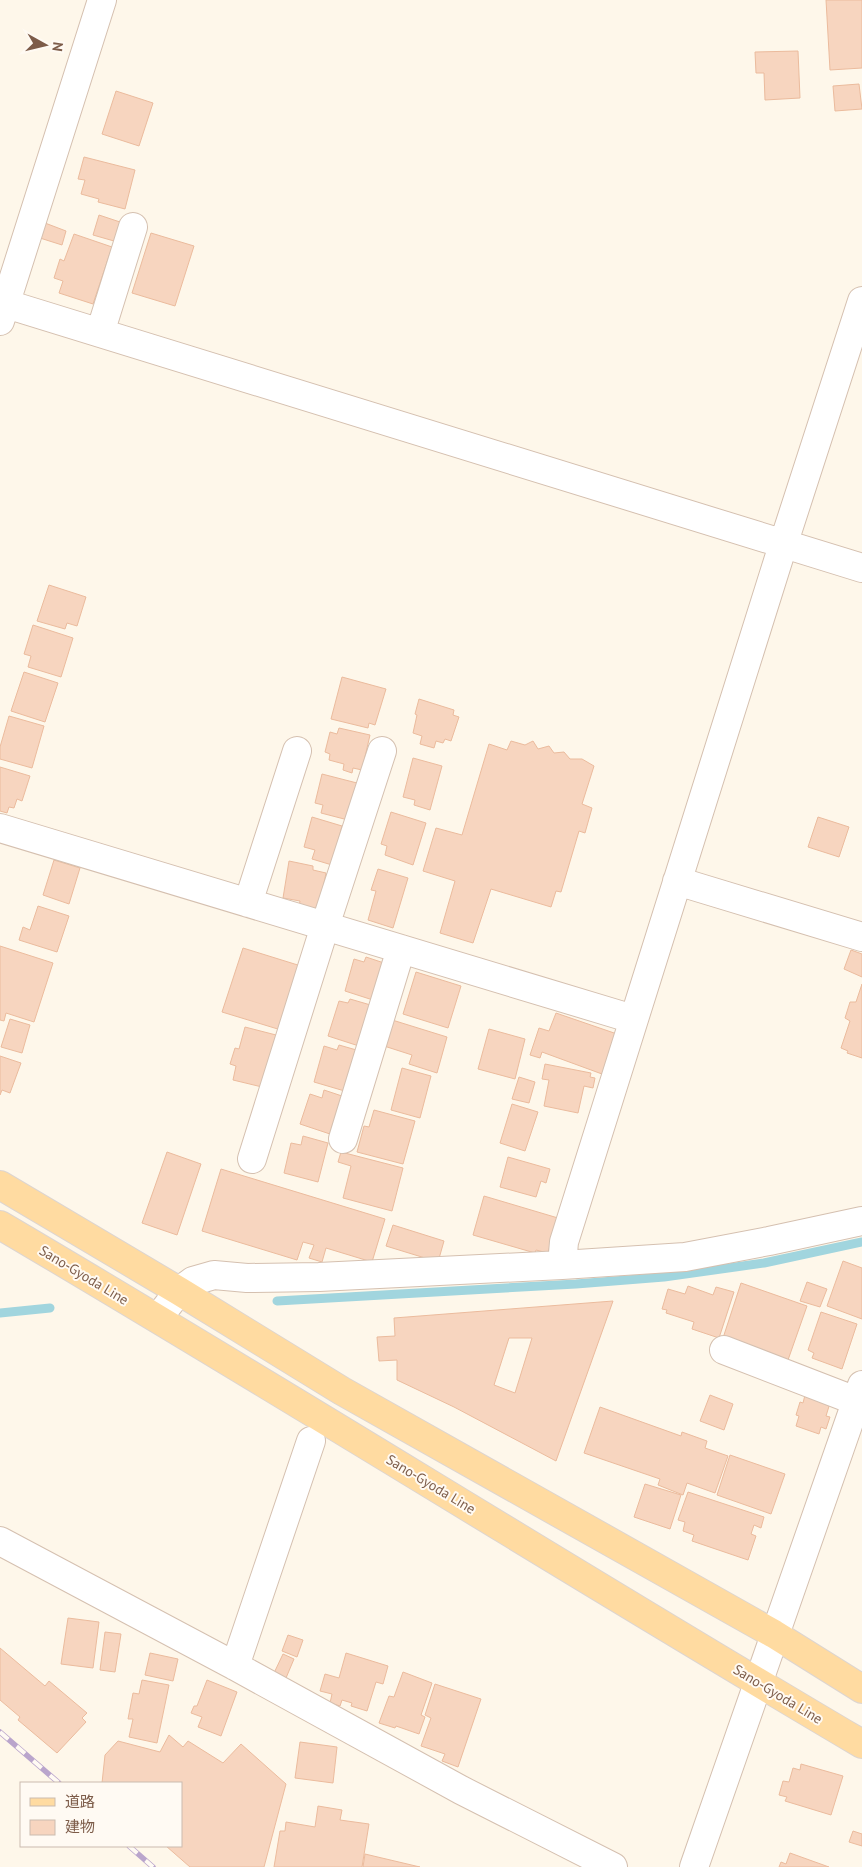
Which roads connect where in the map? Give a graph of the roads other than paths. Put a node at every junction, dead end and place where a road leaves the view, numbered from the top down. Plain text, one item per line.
1 (102, 0) edge
2 (133, 227) dead end
3 (862, 301) edge
4 (2, 309) edge
5 (100, 333) junction
6 (783, 545) junction
7 (862, 568) edge
8 (297, 750) dead end
9 (382, 751) dead end
10 (0, 828) edge
11 (677, 881) junction
12 (248, 903) junction
13 (325, 926) junction
14 (862, 937) edge
15 (401, 949) junction
16 (633, 1019) junction
17 (343, 1139) dead end
18 (252, 1159) dead end
19 (0, 1185) edge
20 (862, 1220) edge
21 (0, 1225) edge
22 (562, 1265) junction
23 (179, 1291) junction
24 (158, 1318) junction
25 (724, 1350) dead end
26 (859, 1393) edge
27 (310, 1441) dead end
28 (0, 1541) edge
29 (774, 1634) junction
30 (235, 1666) junction
31 (758, 1682) junction
32 (862, 1689) edge
33 (862, 1744) edge
34 (613, 1867) edge
35 (694, 1867) edge

1 - 4 street
2 - 5 street
3 - 6 street
4 - 5 street
5 - 6 street
6 - 7 street
6 - 11 street
8 - 12 street
9 - 13 street
10 - 12 street
11 - 14 street
11 - 16 street
12 - 13 street
13 - 15 street
13 - 18 street
15 - 16 street
15 - 17 street
16 - 22 street
19 - 23 main road
20 - 22 street
21 - 24 main road, Sano-Gyoda Line
22 - 23 street
23 - 24 street
23 - 29 main road
24 - 31 main road, Sano-Gyoda Line
25 - 26 street
26 - 29 street
27 - 30 street
28 - 30 street
29 - 31 street
29 - 32 main road
30 - 34 street
31 - 33 main road, Sano-Gyoda Line
31 - 35 street

